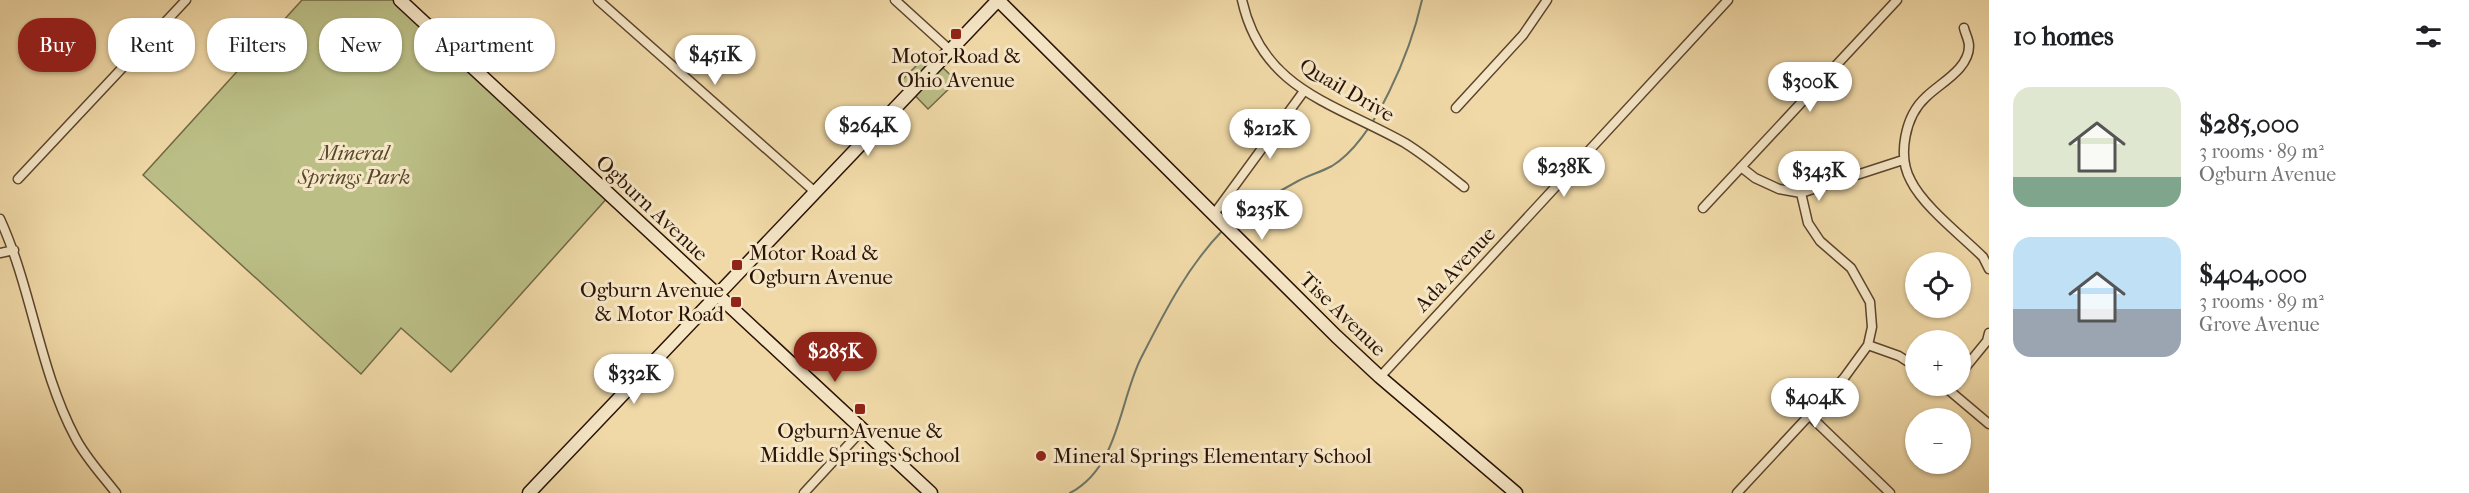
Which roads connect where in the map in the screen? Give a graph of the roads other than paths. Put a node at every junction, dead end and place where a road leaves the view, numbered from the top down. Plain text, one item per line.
1 (186, 0) edge
2 (400, 0) edge
3 (598, 0) edge
4 (895, 0) edge
5 (998, 0) edge
6 (1242, 0) edge
7 (1548, 0) edge
8 (1728, 0) edge
9 (1897, 0) edge
10 (1964, 28) dead end
11 (950, 50) junction
12 (1304, 91) junction
13 (1456, 108) dead end
14 (1903, 160) junction
15 (1741, 167) junction
16 (18, 179) dead end
17 (1464, 187) dead end
18 (814, 191) junction
19 (1801, 193) junction
20 (1703, 208) dead end
21 (1214, 214) junction
22 (0, 219) edge
23 (14, 250) junction
24 (0, 254) edge
25 (1989, 269) edge
26 (718, 295) junction
27 (1989, 333) edge
28 (1868, 345) junction
29 (1905, 360) edge
30 (1971, 361) edge
31 (1380, 378) junction
32 (1958, 396) edge
33 (1810, 416) junction
34 (1989, 424) edge
35 (863, 429) junction
36 (116, 493) edge
37 (529, 493) edge
38 (804, 493) edge
39 (931, 493) edge
40 (1516, 493) edge
41 (1737, 493) edge
42 (1890, 493) edge

1 - 16 street
2 - 26 street, Ogburn Avenue
3 - 18 street
4 - 11 street
5 - 11 street
5 - 21 street, Tise Avenue
6 - 12 street, Quail Drive
7 - 13 street
8 - 31 street, Ada Avenue
9 - 15 street
10 - 14 street
11 - 18 street
12 - 17 street, Quail Drive
12 - 21 street
14 - 19 street
14 - 25 street
15 - 19 street
15 - 20 street
18 - 26 street
19 - 28 street
21 - 31 street, Tise Avenue
22 - 23 street
23 - 24 street
23 - 36 street
26 - 35 street, Ogburn Avenue
26 - 37 street
27 - 30 street
28 - 29 street
28 - 33 street
31 - 40 street, Tise Avenue
32 - 34 street
33 - 41 street
33 - 42 street
35 - 38 street
35 - 39 street, Ogburn Avenue

